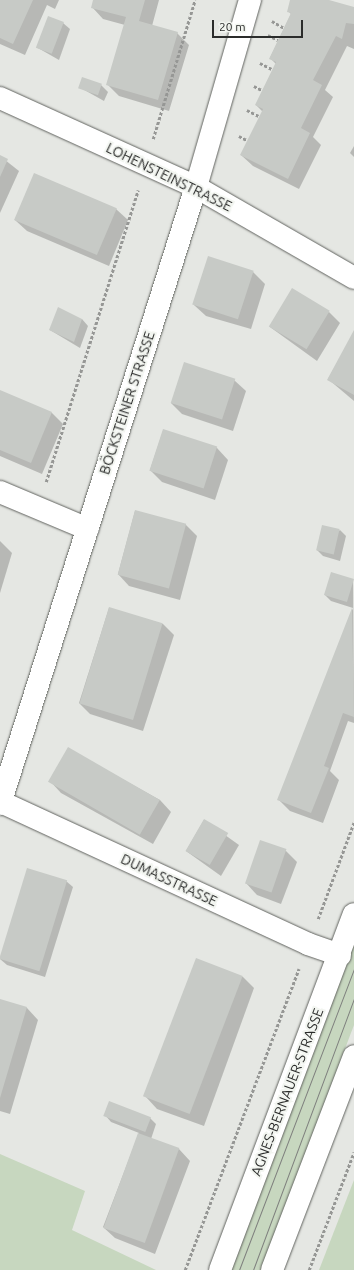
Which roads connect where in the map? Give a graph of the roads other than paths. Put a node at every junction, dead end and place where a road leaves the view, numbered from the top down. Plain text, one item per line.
1 (250, 0) edge
2 (0, 98) edge
3 (196, 187) junction
4 (354, 278) edge
5 (0, 492) edge
6 (88, 529) junction
7 (0, 803) edge
8 (354, 914) edge
9 (340, 955) junction
10 (354, 1056) edge
11 (220, 1270) edge
12 (272, 1270) edge

1 - 3 street, BÖCKSTEINER STRASSE
2 - 3 street, LOHENSTEINSTRASSE
3 - 4 street, LOHENSTEINSTRASSE
3 - 6 street, BÖCKSTEINER STRASSE
5 - 6 street
6 - 7 street, BÖCKSTEINER STRASSE
7 - 9 street, DUMASSTRASSE
8 - 9 street, AGNES-BERNAUER-STRASSE
9 - 11 street, AGNES-BERNAUER-STRASSE
10 - 12 street

